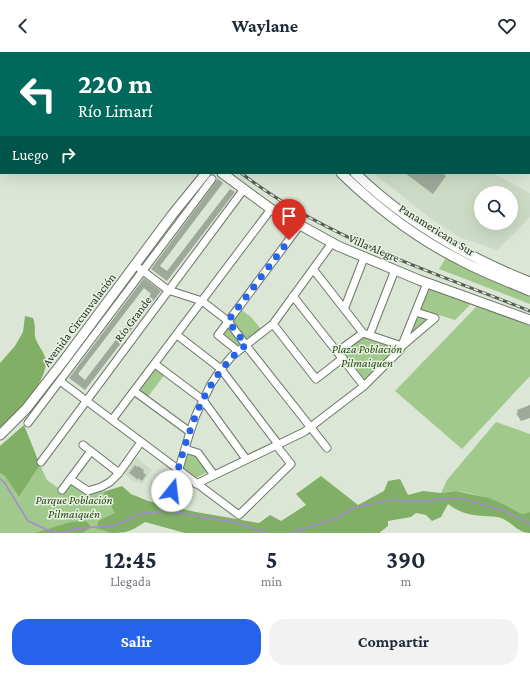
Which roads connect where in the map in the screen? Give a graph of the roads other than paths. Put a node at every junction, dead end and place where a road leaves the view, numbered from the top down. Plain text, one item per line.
1 (197, 174) edge
2 (223, 174) edge
3 (342, 174) edge
4 (356, 174) edge
5 (209, 176) edge
6 (244, 189) junction
7 (271, 208) junction
8 (172, 215) junction
9 (300, 225) junction
10 (332, 243) junction
11 (364, 258) junction
12 (139, 268) junction
13 (313, 269) junction
14 (395, 270) junction
15 (428, 282) junction
16 (530, 282) edge
17 (168, 290) junction
18 (530, 291) edge
19 (293, 296) junction
20 (202, 301) junction
21 (344, 308) junction
22 (416, 312) junction
23 (530, 320) edge
24 (228, 321) junction
25 (273, 324) junction
26 (367, 333) junction
27 (177, 334) junction
28 (246, 345) junction
29 (402, 346) junction
30 (238, 351) junction
31 (337, 352) junction
32 (343, 358) junction
33 (154, 364) junction
34 (220, 369) junction
35 (60, 381) junction
36 (364, 386) junction
37 (134, 391) junction
38 (203, 400) junction
39 (86, 401) junction
40 (112, 420) junction
41 (28, 424) dead end
42 (310, 428) junction
43 (190, 432) junction
44 (0, 435) edge
45 (141, 442) junction
46 (277, 444) junction
47 (83, 445) dead end
48 (327, 448) dead end
49 (185, 449) junction
50 (91, 451) junction
51 (246, 459) junction
52 (41, 462) dead end
53 (178, 470) junction
54 (119, 473) junction
55 (214, 475) junction
56 (70, 479) junction
57 (196, 484) junction
58 (62, 490) dead end
59 (169, 502) dead end

1 - 8 main road, Avenida Circunvalación
2 - 6 main road, Villa Alegre
3 - 18 main road, Panamericana Sur
4 - 16 main road, Panamericana Sur
5 - 8 main road, Avenida Circunvalación
5 - 12 street
6 - 7 main road, Villa Alegre
6 - 17 street, Río Grande
7 - 9 main road, Villa Alegre
7 - 20 street
8 - 12 main road, Avenida Circunvalación
9 - 10 main road, Villa Alegre
9 - 24 street
10 - 11 main road, Villa Alegre
10 - 13 street
11 - 14 main road, Villa Alegre
11 - 21 street
12 - 17 street
12 - 35 street
12 - 44 main road, Avenida Circunvalación
13 - 19 street
13 - 21 street
14 - 15 main road, Villa Alegre
14 - 26 street
15 - 22 street
15 - 23 main road, Villa Alegre
17 - 20 street
17 - 39 street, Río Grande
19 - 25 street
19 - 31 street
20 - 24 street
20 - 27 street
21 - 26 street
22 - 29 street
22 - 29 street
24 - 28 street
24 - 30 street
25 - 28 street
25 - 32 street
26 - 29 street
26 - 31 street
27 - 33 street
27 - 34 street
28 - 30 street
28 - 42 street
29 - 36 street
30 - 34 street
31 - 32 street
32 - 36 street
33 - 37 street
33 - 38 street
34 - 38 street
34 - 46 street
35 - 39 street
35 - 41 street
36 - 42 street
37 - 40 street
37 - 43 street
38 - 43 street
38 - 51 street
39 - 40 street
39 - 52 street, Río Grande
40 - 45 street
42 - 46 street
42 - 48 street
43 - 49 street
45 - 53 street
45 - 54 street
46 - 51 street
46 - 57 street
47 - 50 street
49 - 53 street
49 - 55 street
50 - 54 street
50 - 56 street
51 - 55 street
53 - 57 street
53 - 59 street
54 - 56 street
55 - 57 street
56 - 58 street

